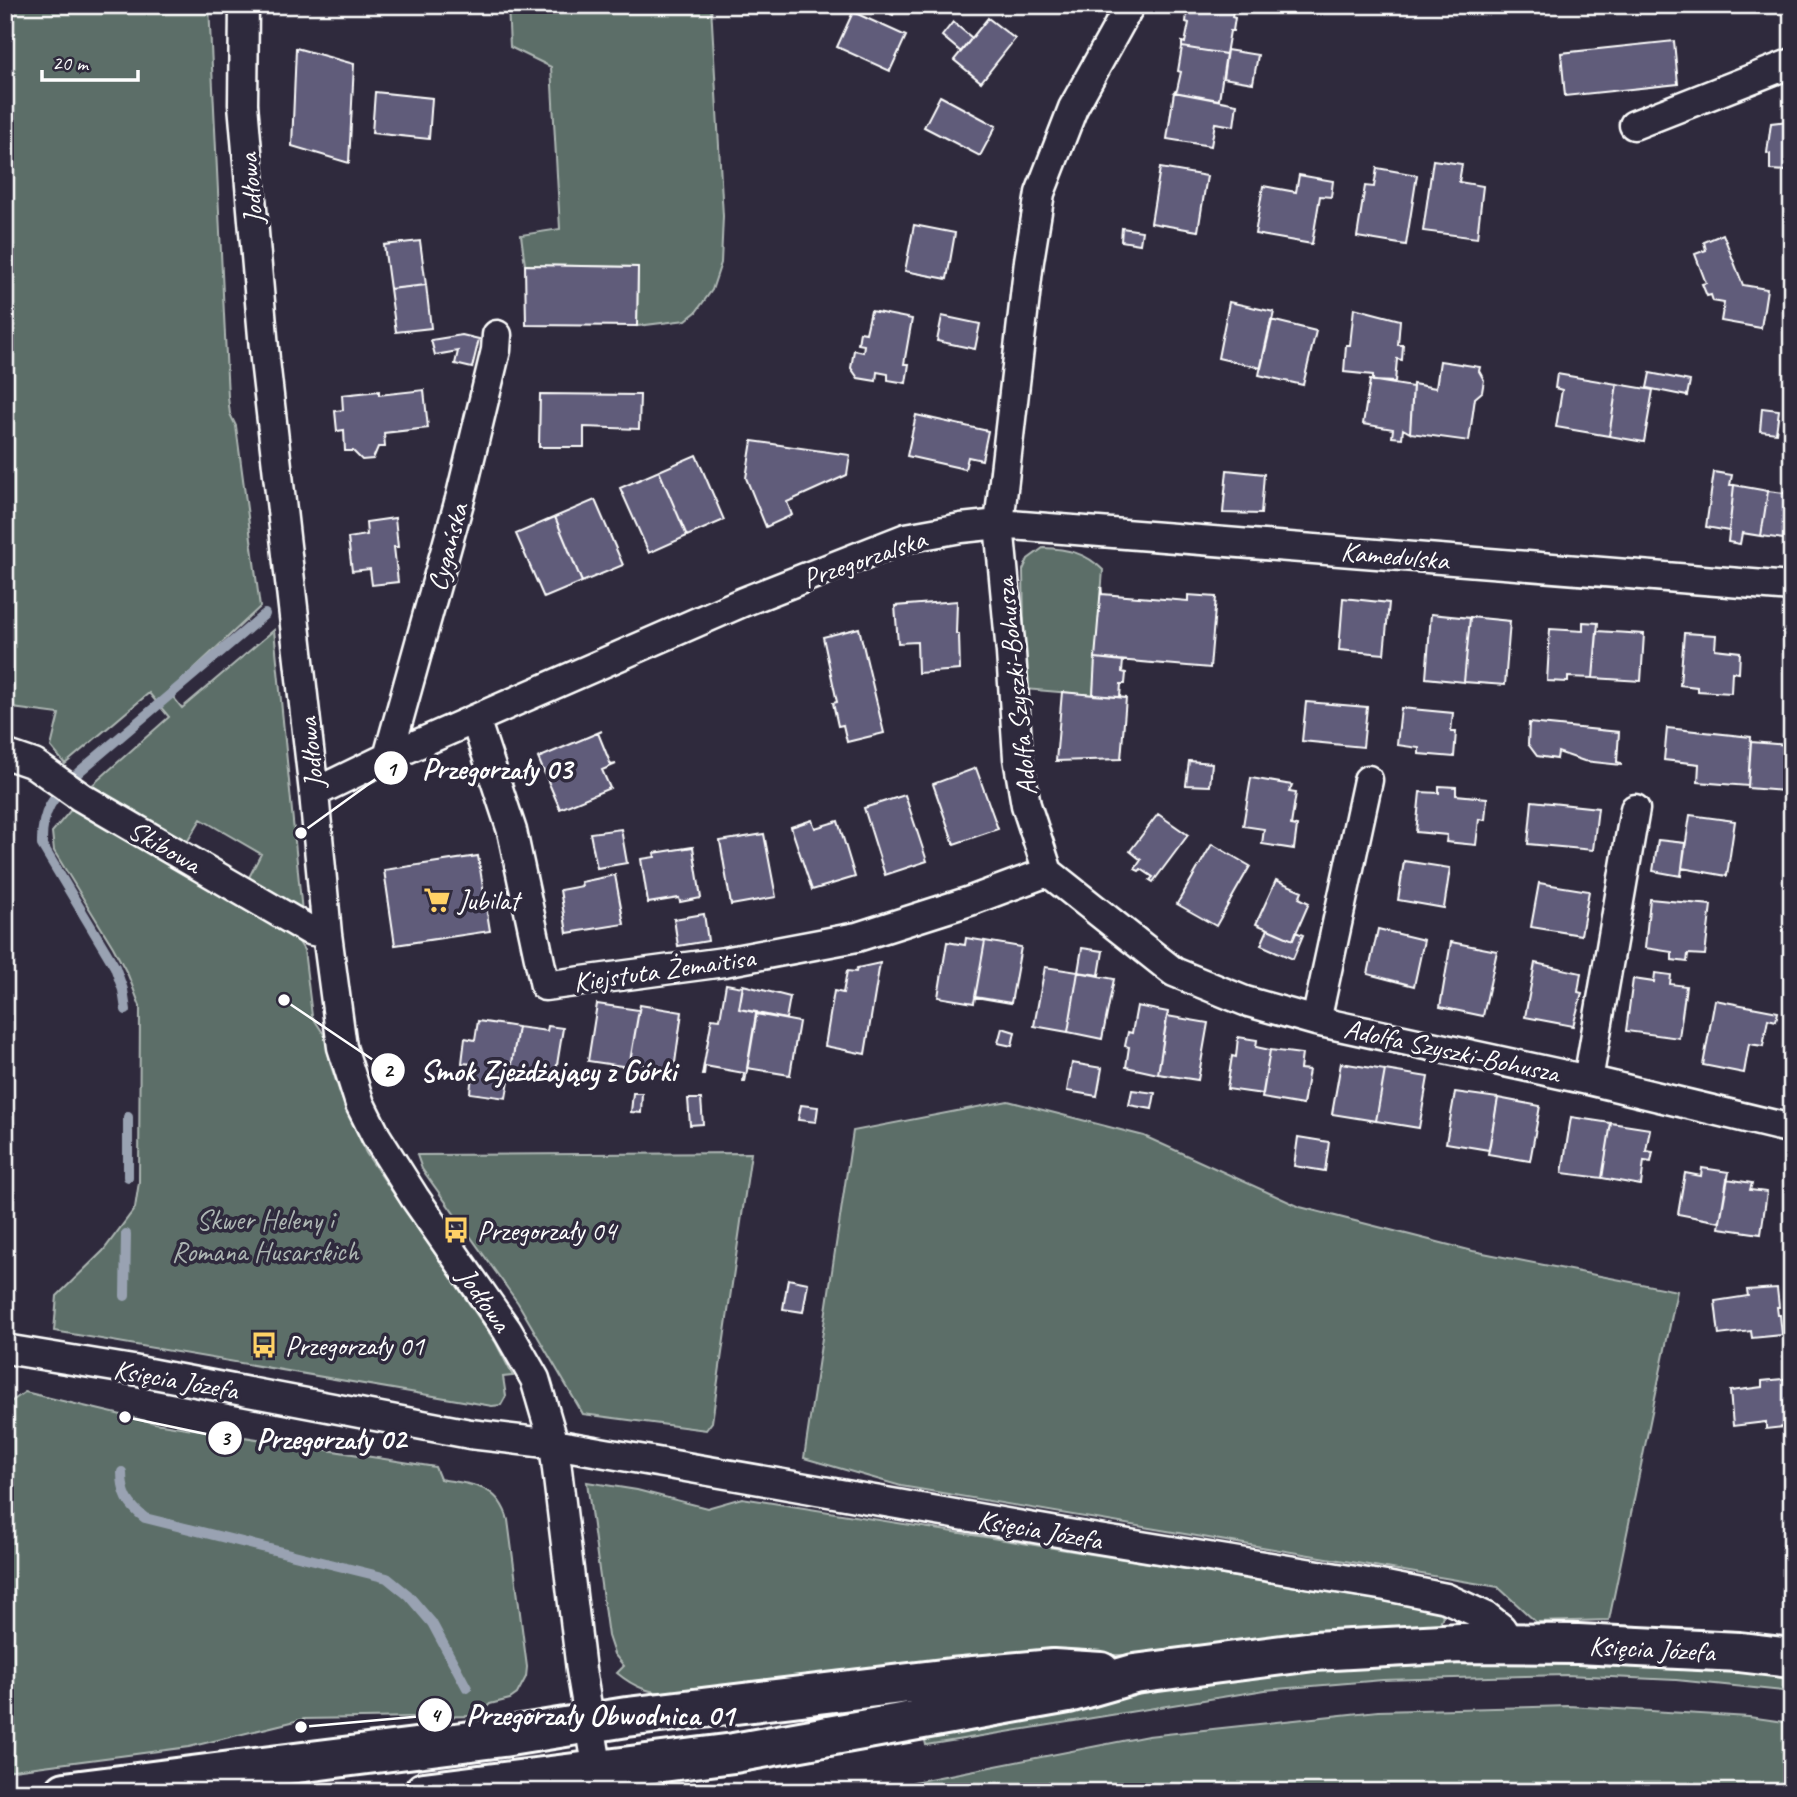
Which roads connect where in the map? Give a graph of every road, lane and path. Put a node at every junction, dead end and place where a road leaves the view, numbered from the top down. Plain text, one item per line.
1 (244, 5) edge
2 (1130, 5) edge
3 (1792, 63) edge
4 (1634, 125) dead end
5 (497, 335) dead end
6 (999, 524) junction
7 (1792, 587) edge
8 (475, 719) junction
9 (5, 754) edge
10 (388, 757) junction
11 (1368, 780) dead end
12 (314, 793) junction
13 (1635, 809) dead end
14 (1048, 872) junction
15 (327, 934) junction
16 (1316, 1021) junction
17 (1588, 1080) junction
18 (1792, 1129) edge
19 (5, 1349) edge
20 (554, 1444) junction
21 (1511, 1644) junction
22 (1792, 1658) edge
23 (1135, 1674) junction
24 (589, 1723) junction
25 (598, 1771) junction
26 (65, 1792) edge
27 (424, 1792) edge

1 - 12 street, Jodłowa
2 - 6 street
3 - 4 street
5 - 10 street, Cygańska
6 - 7 street, Kamedulska
6 - 8 street, Przegorzalska
6 - 14 street, Adolfa Szyszki-Bohusza
8 - 10 street, Przegorzalska
8 - 14 street, Kiejstuta Żemaitisa
9 - 15 street, Skibowa
10 - 12 street, Przegorzalska
11 - 16 street, Adolfa Szyszki-Bohusza
12 - 15 street, Jodłowa
13 - 17 street, Adolfa Szyszki-Bohusza
14 - 16 street, Adolfa Szyszki-Bohusza
15 - 20 street, Jodłowa
16 - 17 street, Adolfa Szyszki-Bohusza
17 - 18 street, Adolfa Szyszki-Bohusza
19 - 20 street, Księcia Józefa
20 - 21 street, Księcia Józefa
20 - 24 street
21 - 22 main road, Księcia Józefa
21 - 23 main road, Księcia Józefa
23 - 24 main road, Księcia Józefa
23 - 25 main road, Księcia Józefa
24 - 25 street
24 - 26 main road, Księcia Józefa
25 - 27 main road, Księcia Józefa

